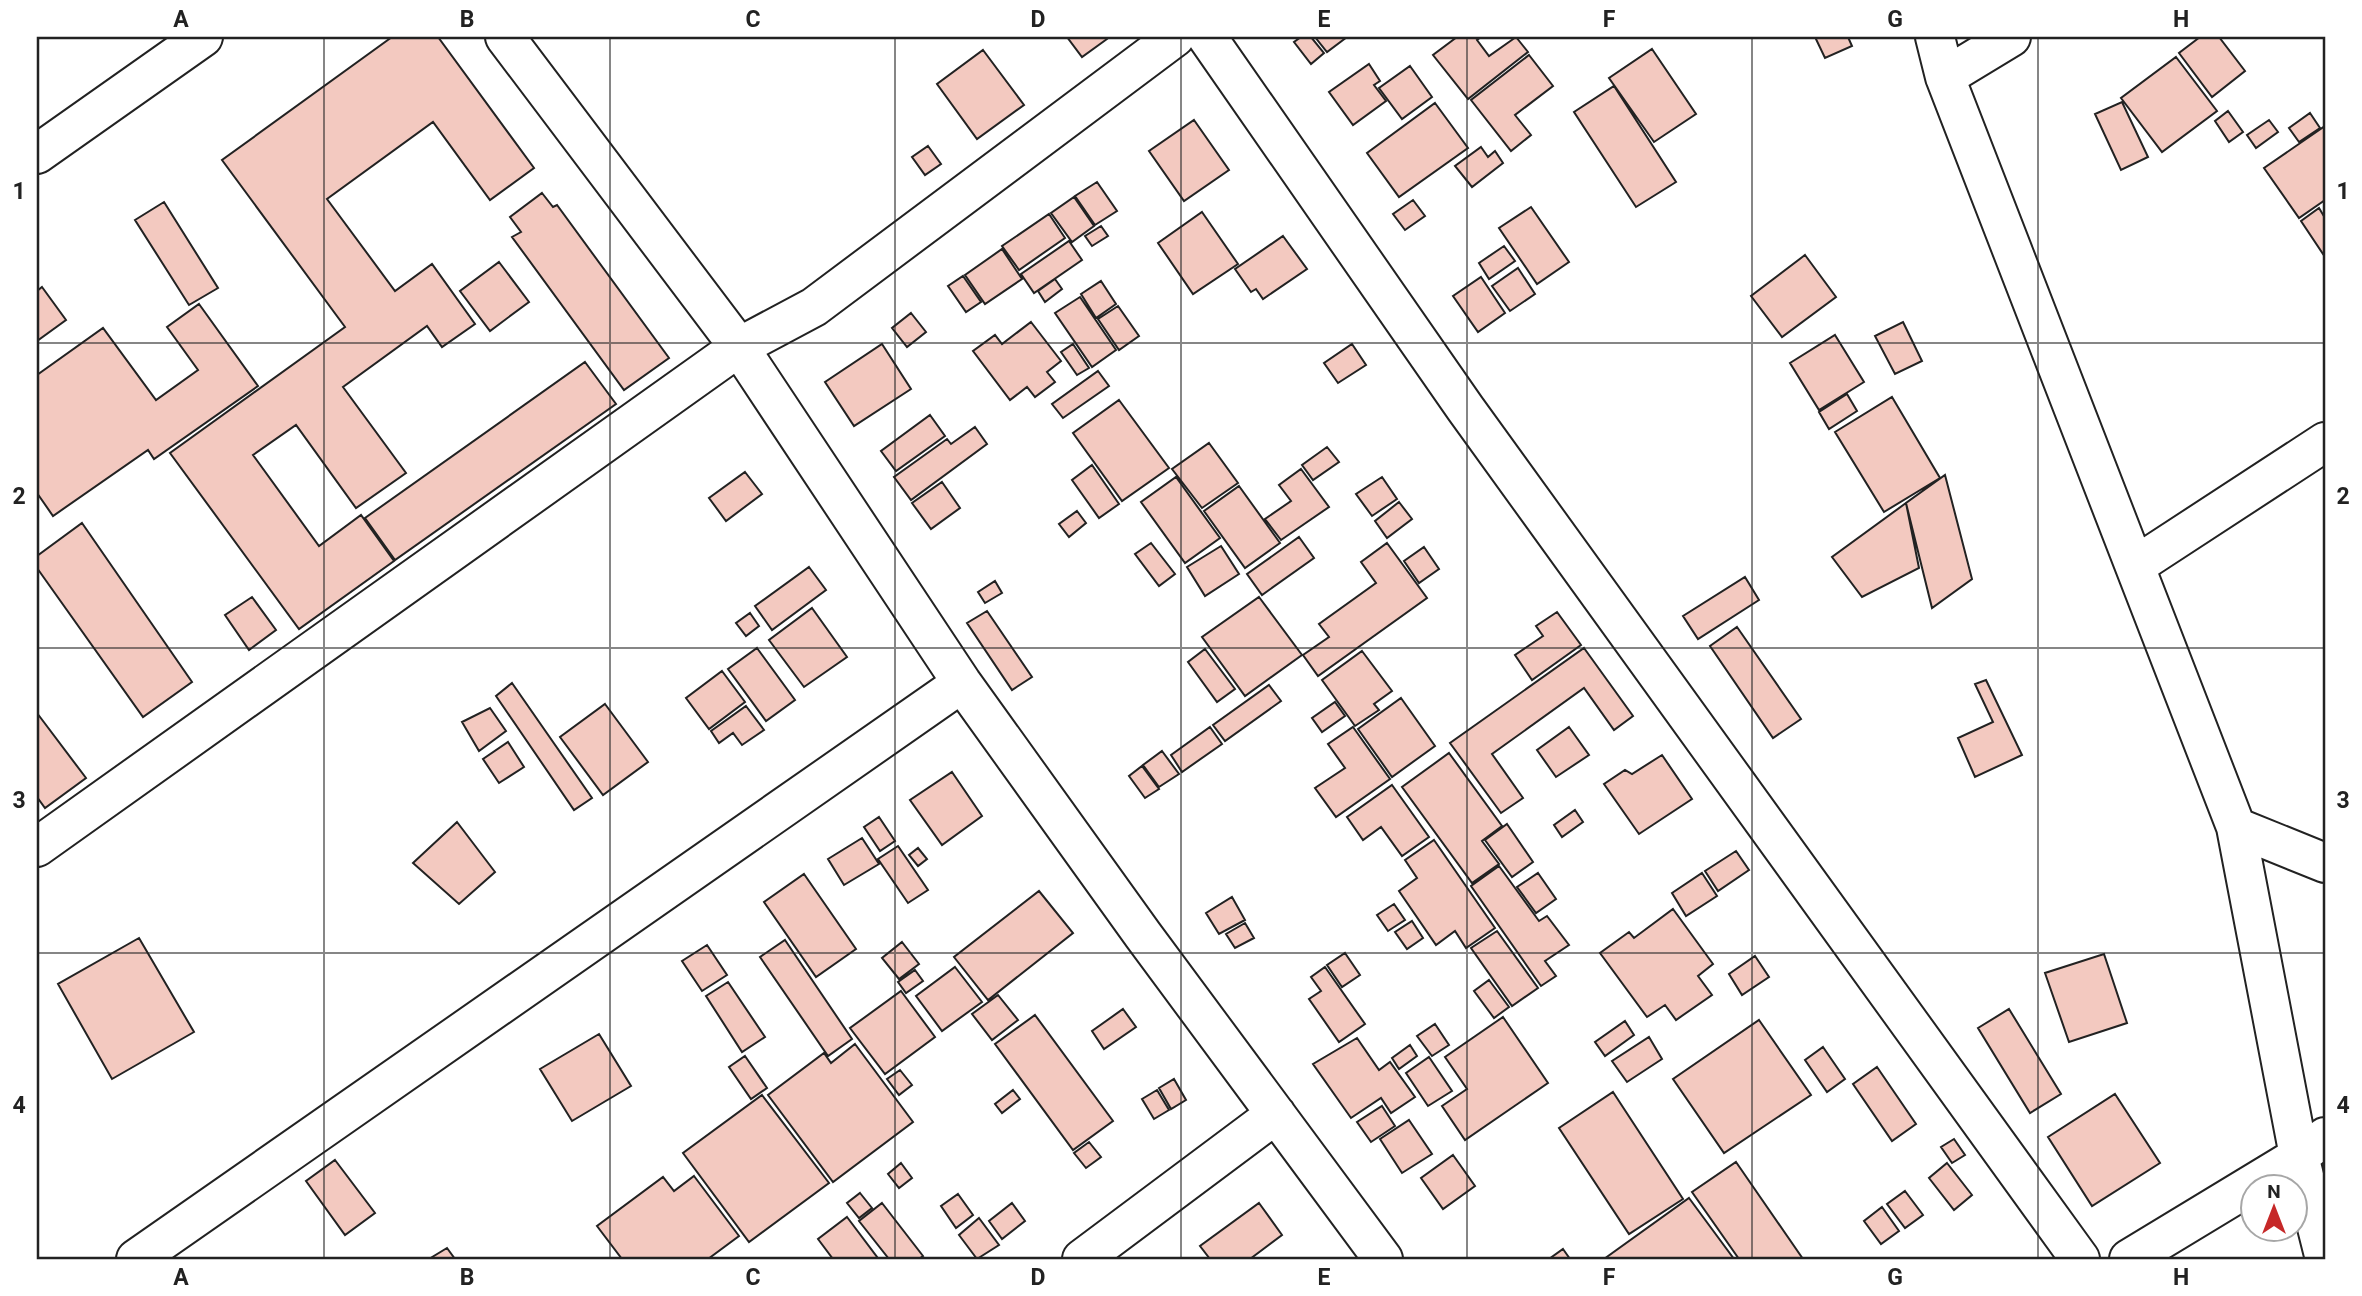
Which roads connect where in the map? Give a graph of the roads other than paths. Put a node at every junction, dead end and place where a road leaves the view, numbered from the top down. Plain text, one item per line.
1 (203, 37) edge
2 (505, 37) edge
3 (1175, 37) edge
4 (1207, 37) edge
5 (1935, 37) edge
6 (2011, 37) edge
7 (1945, 77) junction
8 (37, 153) edge
9 (738, 347) junction
10 (2325, 442) edge
11 (2136, 566) junction
12 (962, 683) junction
13 (2236, 827) junction
14 (37, 847) edge
15 (2325, 863) edge
16 (1276, 1114) junction
17 (2312, 1146) edge
18 (136, 1259) edge
19 (1082, 1259) edge
20 (1383, 1259) edge
21 (2080, 1259) edge
22 (2129, 1259) edge
23 (2325, 1259) edge

1 - 8 street
2 - 9 street
3 - 9 street
4 - 21 street
5 - 7 street
6 - 7 street
7 - 11 street
9 - 12 street
9 - 14 street
10 - 11 street
11 - 13 street
12 - 16 street
12 - 18 street
13 - 15 street
13 - 17 street
16 - 19 street
16 - 20 street
17 - 22 street
17 - 23 street

